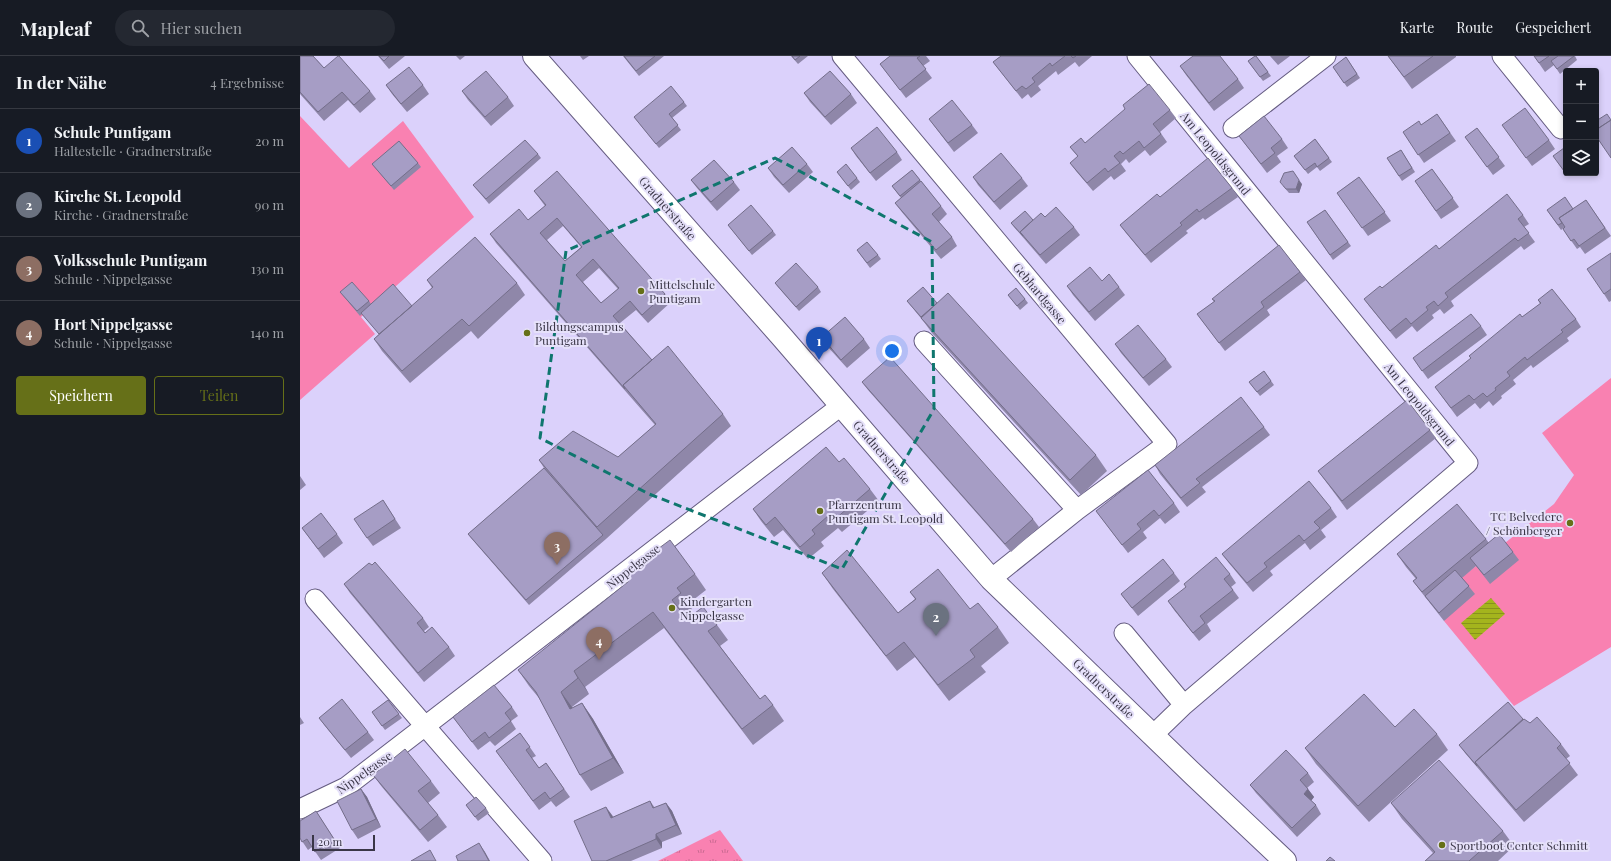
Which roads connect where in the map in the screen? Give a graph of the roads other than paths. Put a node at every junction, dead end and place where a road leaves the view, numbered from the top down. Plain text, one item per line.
1 (534, 56) edge
2 (842, 56) edge
3 (1137, 56) edge
4 (1326, 56) edge
5 (1502, 56) edge
6 (1233, 128) dead end
7 (1561, 130) dead end
8 (924, 341) edge
9 (842, 405) junction
10 (1077, 510) junction
11 (992, 579) junction
12 (315, 599) dead end
13 (1124, 633) dead end
14 (1184, 705) junction
15 (424, 727) junction
16 (1153, 735) junction
17 (300, 809) edge
18 (542, 861) edge
19 (1285, 861) edge

1 - 9 main road, Gradnerstraße
2 - 10 street, Gebhardgasse
3 - 14 street, Am Leopoldsgrund
4 - 6 street
5 - 7 street
8 - 10 street
9 - 11 main road, Gradnerstraße
9 - 15 street, Nippelgasse
10 - 11 street, Gebhardgasse
11 - 16 main road, Gradnerstraße
12 - 15 street
13 - 14 street
14 - 16 street, Am Leopoldsgrund
15 - 17 street, Nippelgasse
15 - 18 street
16 - 19 main road, Gradnerstraße

